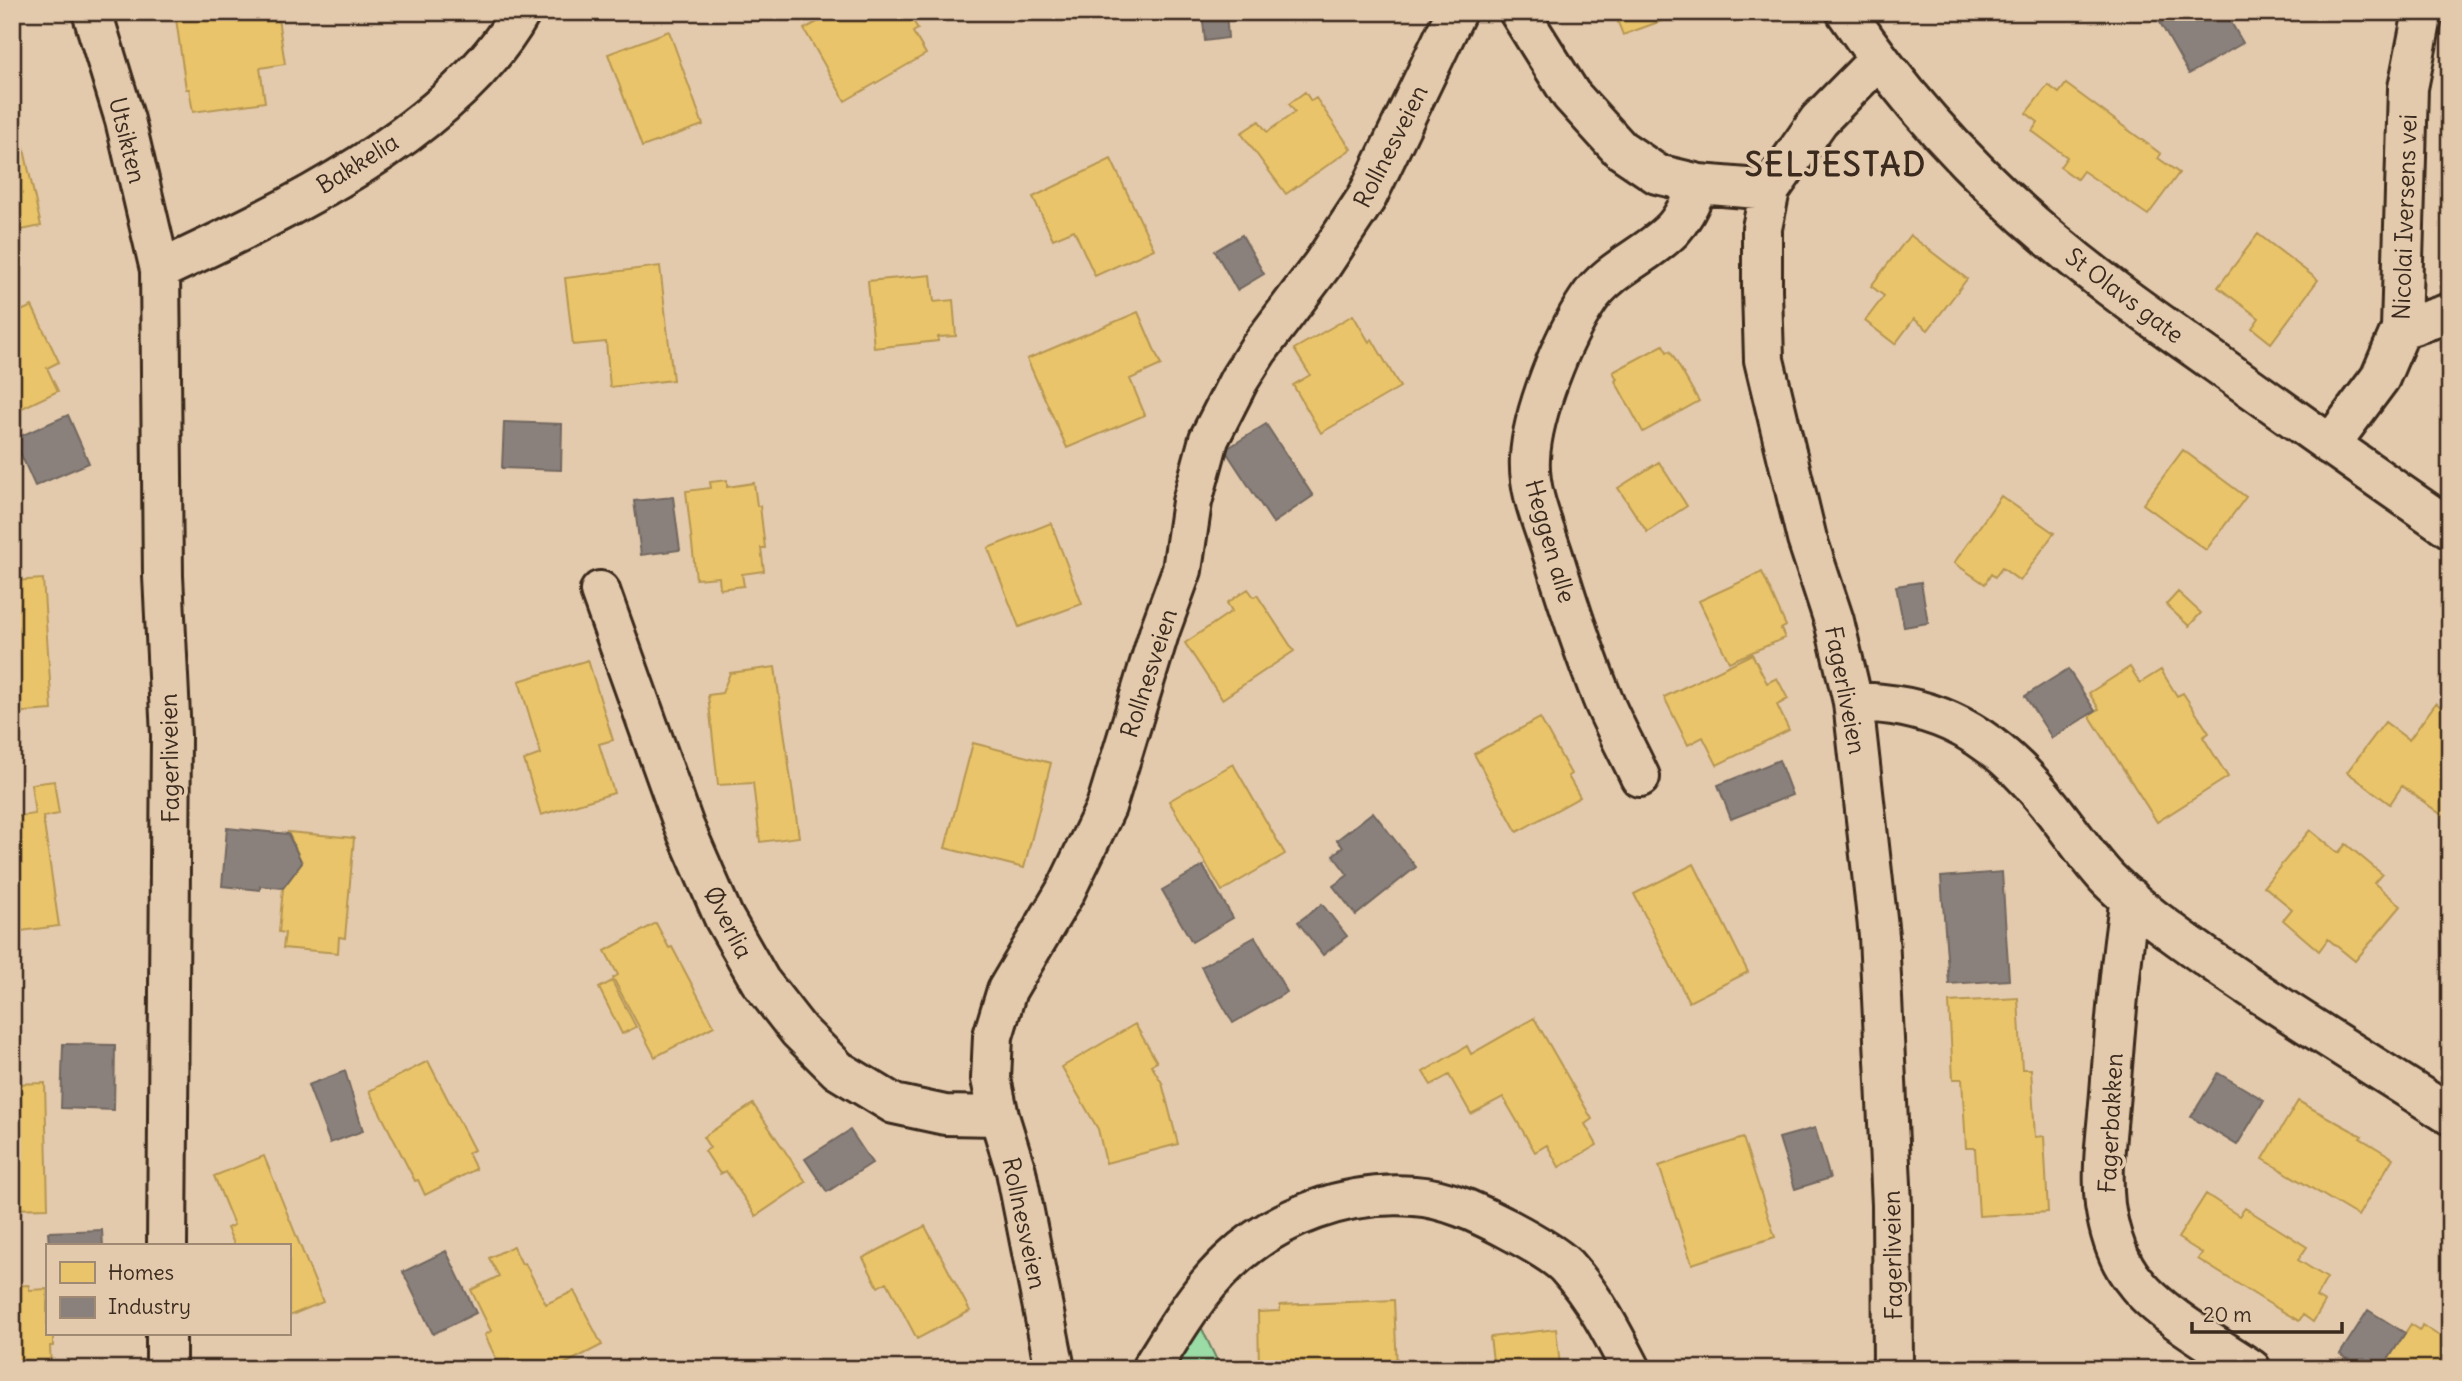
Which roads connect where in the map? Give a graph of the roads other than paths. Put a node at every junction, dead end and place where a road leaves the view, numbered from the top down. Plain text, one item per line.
1 (92, 12) edge
2 (521, 12) edge
3 (1456, 12) edge
4 (1519, 12) edge
5 (1846, 12) edge
6 (2423, 12) edge
7 (1878, 60) junction
8 (1699, 184) junction
9 (1770, 190) junction
10 (160, 270) junction
11 (2450, 313) edge
12 (2401, 329) junction
13 (2330, 445) junction
14 (2450, 528) edge
15 (600, 591) dead end
16 (1853, 702) junction
17 (1640, 777) dead end
18 (2130, 898) junction
19 (2450, 1115) edge
20 (999, 1116) junction
21 (167, 1244) edge
22 (166, 1336) edge
23 (166, 1369) edge
24 (1055, 1369) edge
25 (1151, 1369) edge
26 (1631, 1369) edge
27 (1893, 1369) edge
28 (2250, 1369) edge

1 - 10 street, Utsikten
2 - 10 street, Bakkelia
3 - 20 street, Rollnesveien
4 - 8 street
5 - 7 street, St Olavs gate
6 - 12 street, Nicolai Iversens vei
7 - 9 street, Fagerliveien
7 - 13 street, St Olavs gate
8 - 9 street
8 - 17 street, Heggen alle
9 - 16 street, Fagerliveien
10 - 21 street, Fagerliveien
11 - 12 street
12 - 13 street, Nicolai Iversens vei
13 - 14 street, St Olavs gate
15 - 20 street, Øverlia
16 - 18 street
16 - 27 street, Fagerliveien
18 - 19 street
18 - 28 street, Fagerbakken
20 - 24 street, Rollnesveien
22 - 23 street
25 - 26 street

